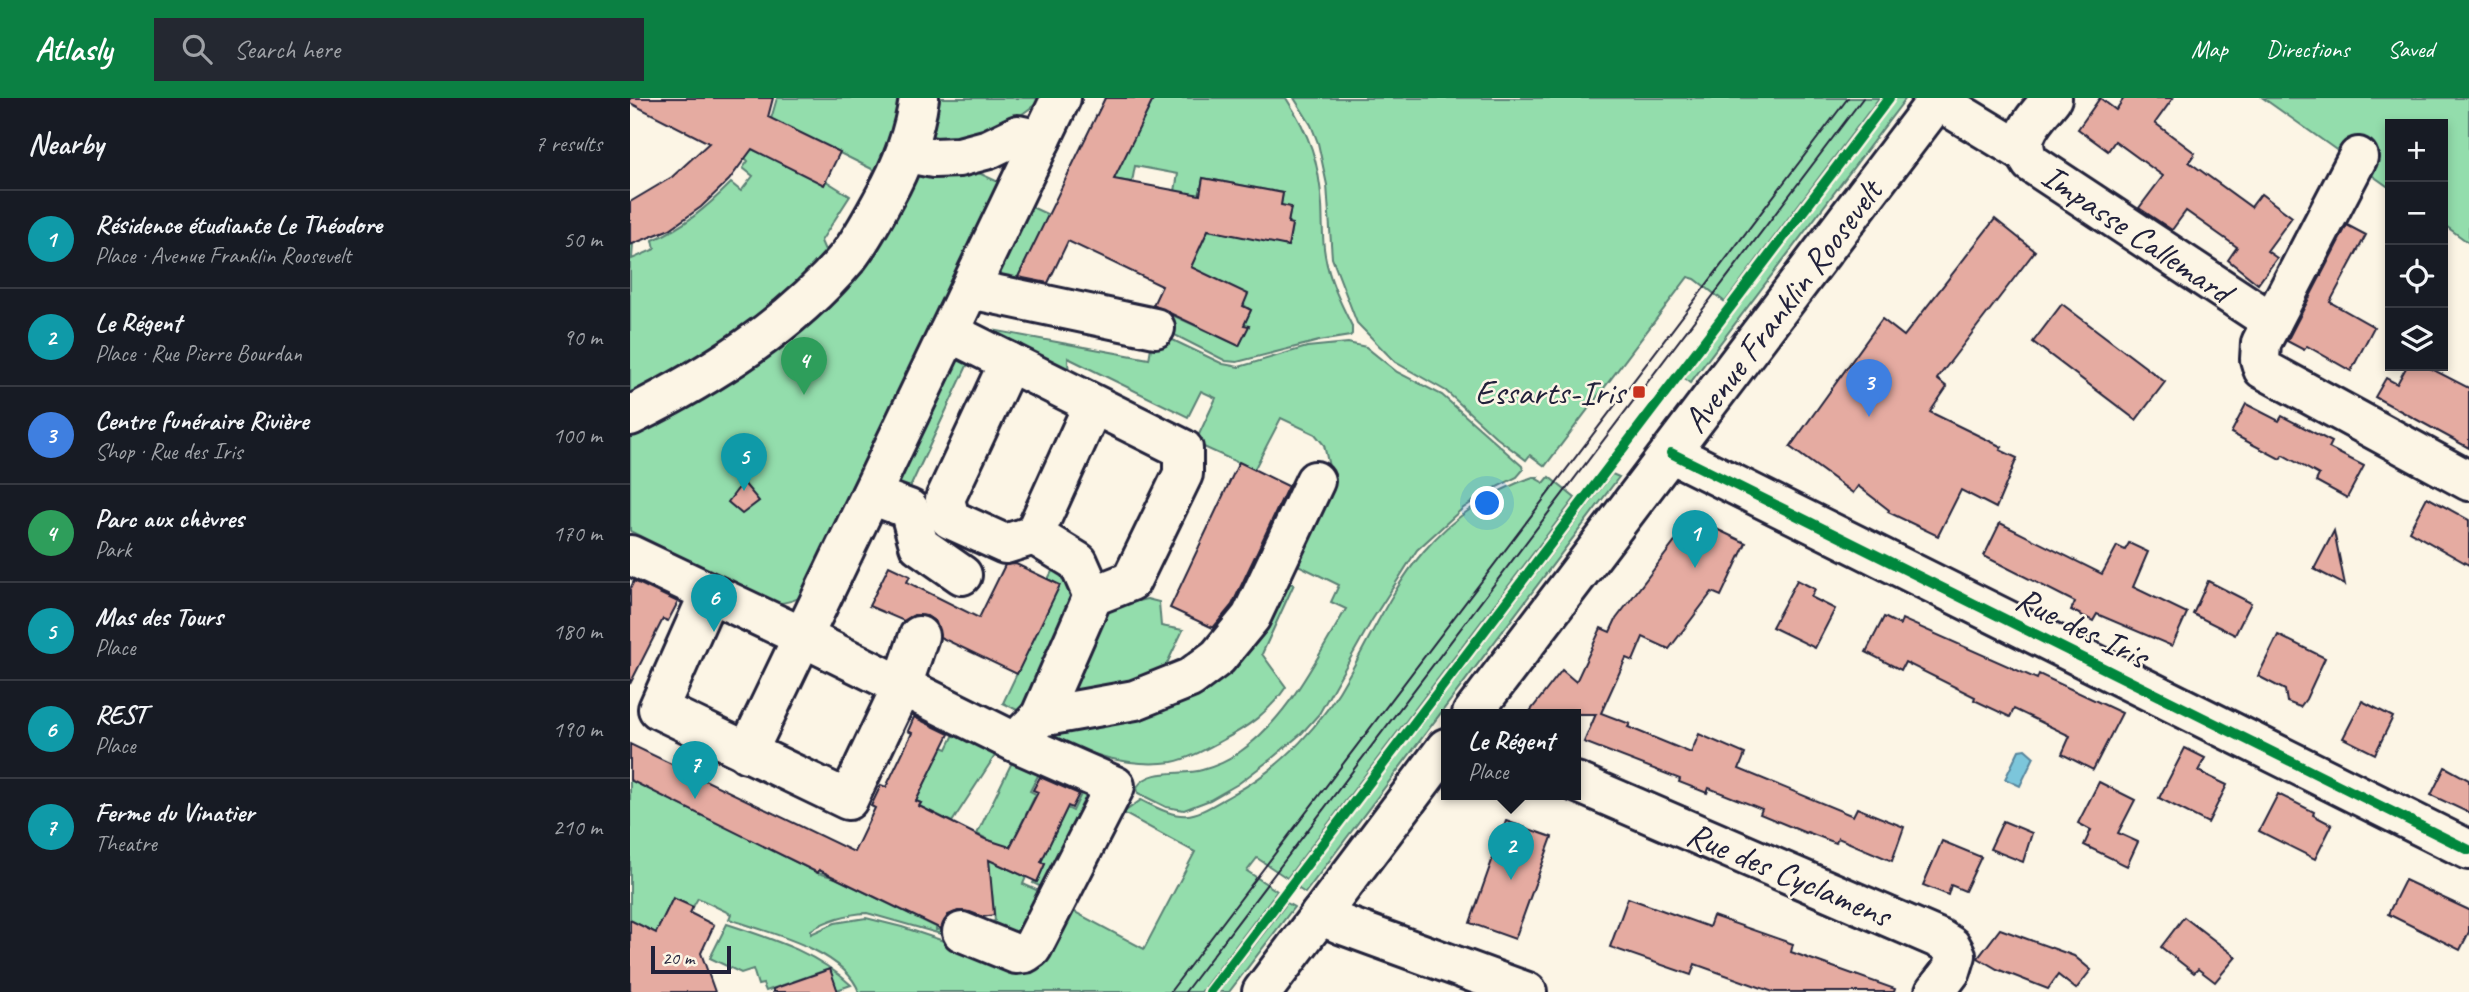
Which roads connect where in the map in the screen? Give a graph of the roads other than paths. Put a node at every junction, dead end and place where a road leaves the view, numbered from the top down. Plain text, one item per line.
1 (919, 98) edge
2 (1061, 98) edge
3 (2052, 98) edge
4 (1938, 99) edge
5 (1041, 140) junction
6 (2023, 152) junction
7 (907, 153) junction
8 (2358, 157) dead end
9 (970, 289) junction
10 (2272, 322) junction
11 (1154, 328) dead end
12 (948, 334) junction
13 (1009, 362) junction
14 (1093, 405) junction
15 (630, 416) edge
16 (1671, 453) junction
17 (1315, 481) dead end
18 (2469, 481) edge
19 (872, 495) junction
20 (1034, 535) junction
21 (630, 555) edge
22 (962, 575) dead end
23 (709, 594) junction
24 (1093, 596) junction
25 (919, 636) dead end
26 (803, 637) junction
27 (901, 686) junction
28 (1476, 709) edge
29 (1028, 730) junction
30 (747, 752) junction
31 (1441, 755) edge
32 (1581, 784) edge
33 (2469, 850) edge
34 (1320, 915) junction
35 (962, 932) dead end
36 (1262, 992) edge
37 (1527, 992) edge
38 (1935, 992) edge

1 - 7 street
2 - 5 street
3 - 6 street, Impasse Callemard
4 - 6 street
4 - 16 street, Avenue Franklin Roosevelt
5 - 7 street
5 - 9 street
6 - 10 street, Impasse Callemard
7 - 15 street
8 - 10 street, Impasse Callemard
9 - 11 street
9 - 12 street
10 - 18 street, Impasse Callemard
12 - 13 street
12 - 19 street
13 - 14 street
13 - 20 street
14 - 20 street
14 - 24 street
16 - 28 street, Avenue Franklin Roosevelt
16 - 33 street, Rue des Iris
17 - 29 street
19 - 22 street
19 - 26 street
20 - 24 street
21 - 23 street
23 - 26 street
23 - 30 street
24 - 29 street
25 - 27 street
26 - 27 street
26 - 30 street
27 - 29 street
27 - 30 street
29 - 35 street
31 - 34 street
32 - 38 street, Rue des Cyclamens
34 - 36 street
34 - 37 street

